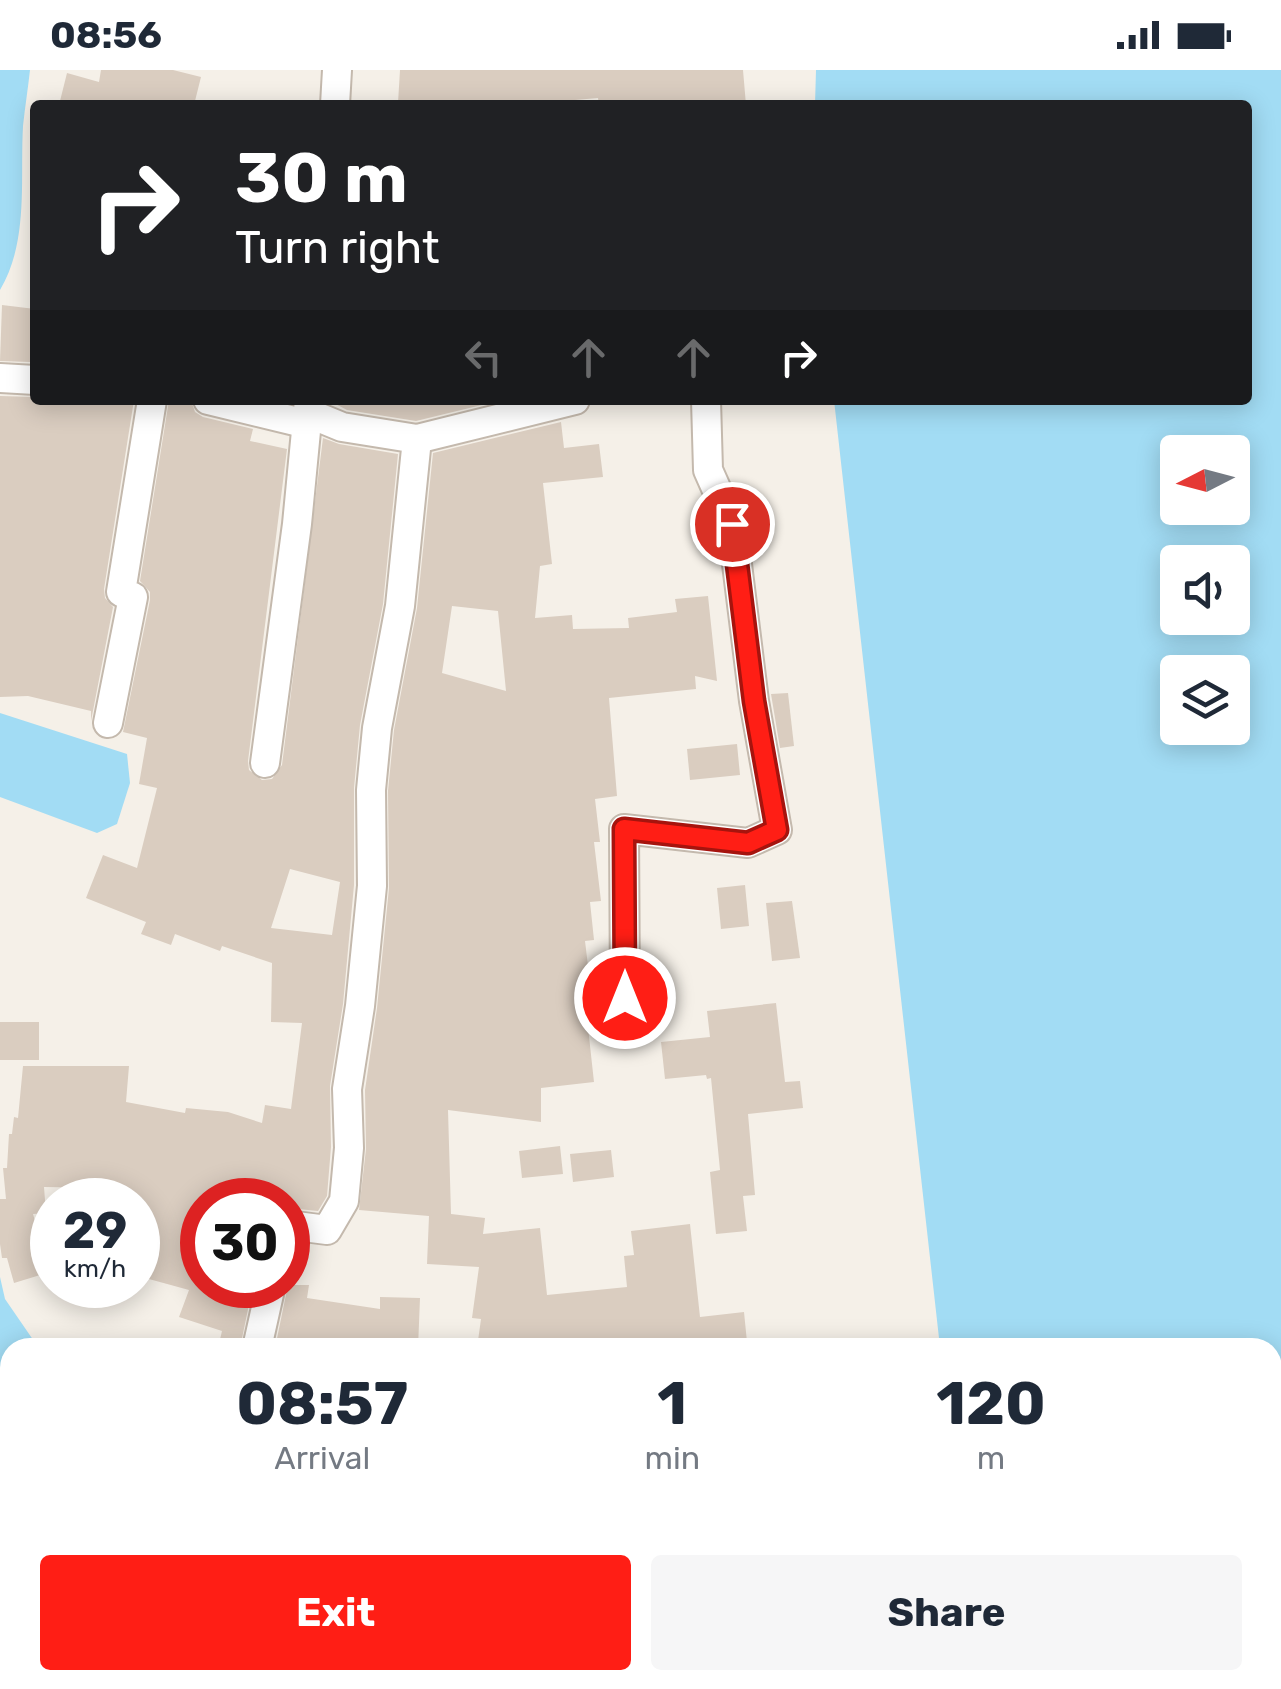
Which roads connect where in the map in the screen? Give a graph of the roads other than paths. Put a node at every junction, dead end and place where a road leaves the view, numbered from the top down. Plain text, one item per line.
1 (337, 70) edge
2 (335, 100) edge
3 (0, 378) edge
4 (30, 380) edge
5 (151, 405) edge
6 (250, 405) edge
7 (555, 405) edge
8 (706, 405) edge
9 (308, 412) edge
10 (418, 439) junction
11 (108, 724) dead end
12 (265, 764) dead end
13 (625, 998) dead end
14 (310, 1228) edge
15 (265, 1308) edge
16 (259, 1338) edge

1 - 2 street
3 - 4 street
5 - 11 street
6 - 9 street
7 - 10 street
8 - 13 street
9 - 10 street
9 - 12 street
10 - 14 street
15 - 16 street

